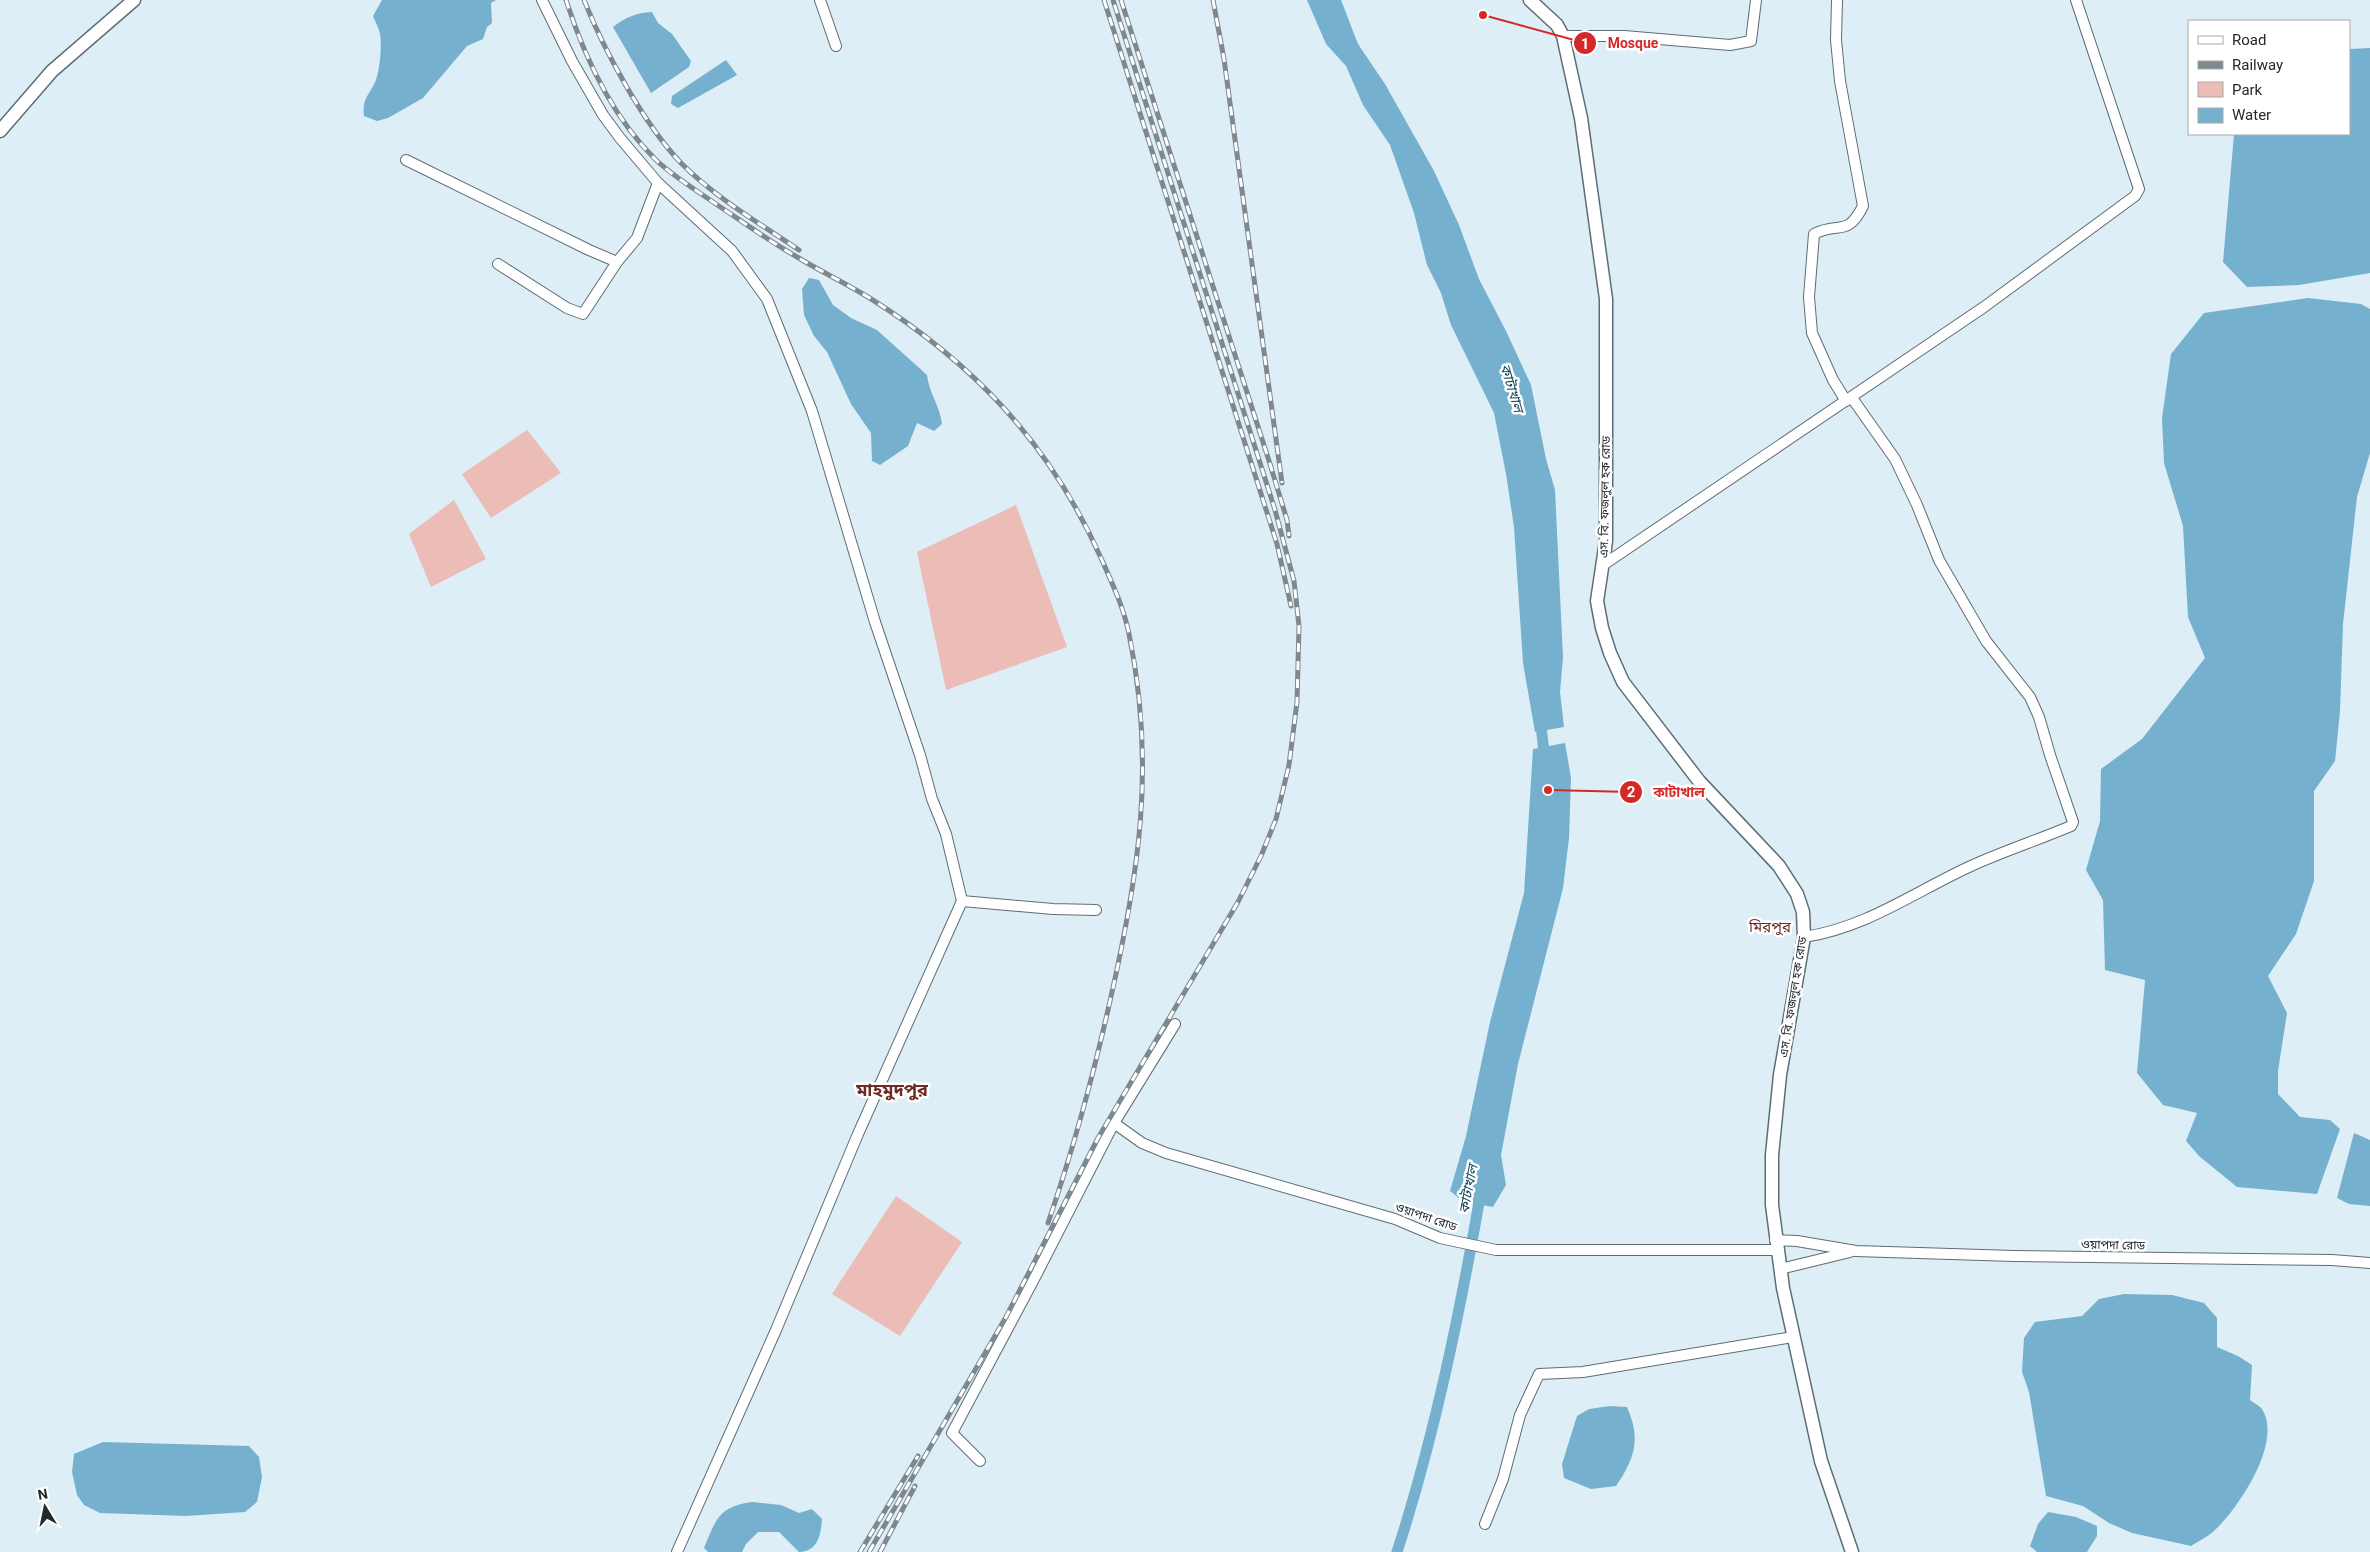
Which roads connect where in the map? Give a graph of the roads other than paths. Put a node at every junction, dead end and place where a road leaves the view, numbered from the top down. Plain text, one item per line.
1 (134, 0) edge
2 (542, 0) edge
3 (820, 0) edge
4 (1530, 0) edge
5 (1756, 0) edge
6 (1837, 0) edge
7 (2076, 0) edge
8 (1563, 36) junction
9 (836, 46) dead end
10 (0, 131) edge
11 (406, 160) dead end
12 (658, 183) junction
13 (618, 262) junction
14 (498, 264) dead end
15 (1849, 400) junction
16 (1603, 565) junction
17 (962, 901) junction
18 (1096, 910) dead end
19 (1804, 937) junction
20 (1175, 1024) dead end
21 (1114, 1123) junction
22 (1776, 1245) junction
23 (1856, 1251) junction
24 (2370, 1263) edge
25 (1780, 1269) junction
26 (1793, 1337) junction
27 (980, 1461) dead end
28 (1485, 1524) dead end
29 (677, 1552) edge
30 (1852, 1552) edge

1 - 10 main road
2 - 12 street
3 - 9 street
4 - 8 main road, এস. বি. ফজলুল হক রোড
5 - 8 street
6 - 15 street
7 - 15 street
8 - 16 main road, এস. বি. ফজলুল হক রোড
11 - 13 street
12 - 13 street
12 - 17 street
13 - 14 street
15 - 16 street
15 - 19 street
16 - 19 main road, এস. বি. ফজলুল হক রোড
17 - 18 street
17 - 29 street
19 - 22 main road, এস. বি. ফজলুল হক রোড
20 - 21 street
21 - 22 street, ওয়াপদা রোড
21 - 27 street
22 - 23 street, ওয়াপদা রোড
22 - 25 main road, এস. বি. ফজলুল হক রোড
23 - 24 street, ওয়াপদা রোড
23 - 25 street, ওয়াপদা রোড
25 - 26 main road, এস. বি. ফজলুল হক রোড
26 - 28 street
26 - 30 main road, এস. বি. ফজলুল হক রোড

